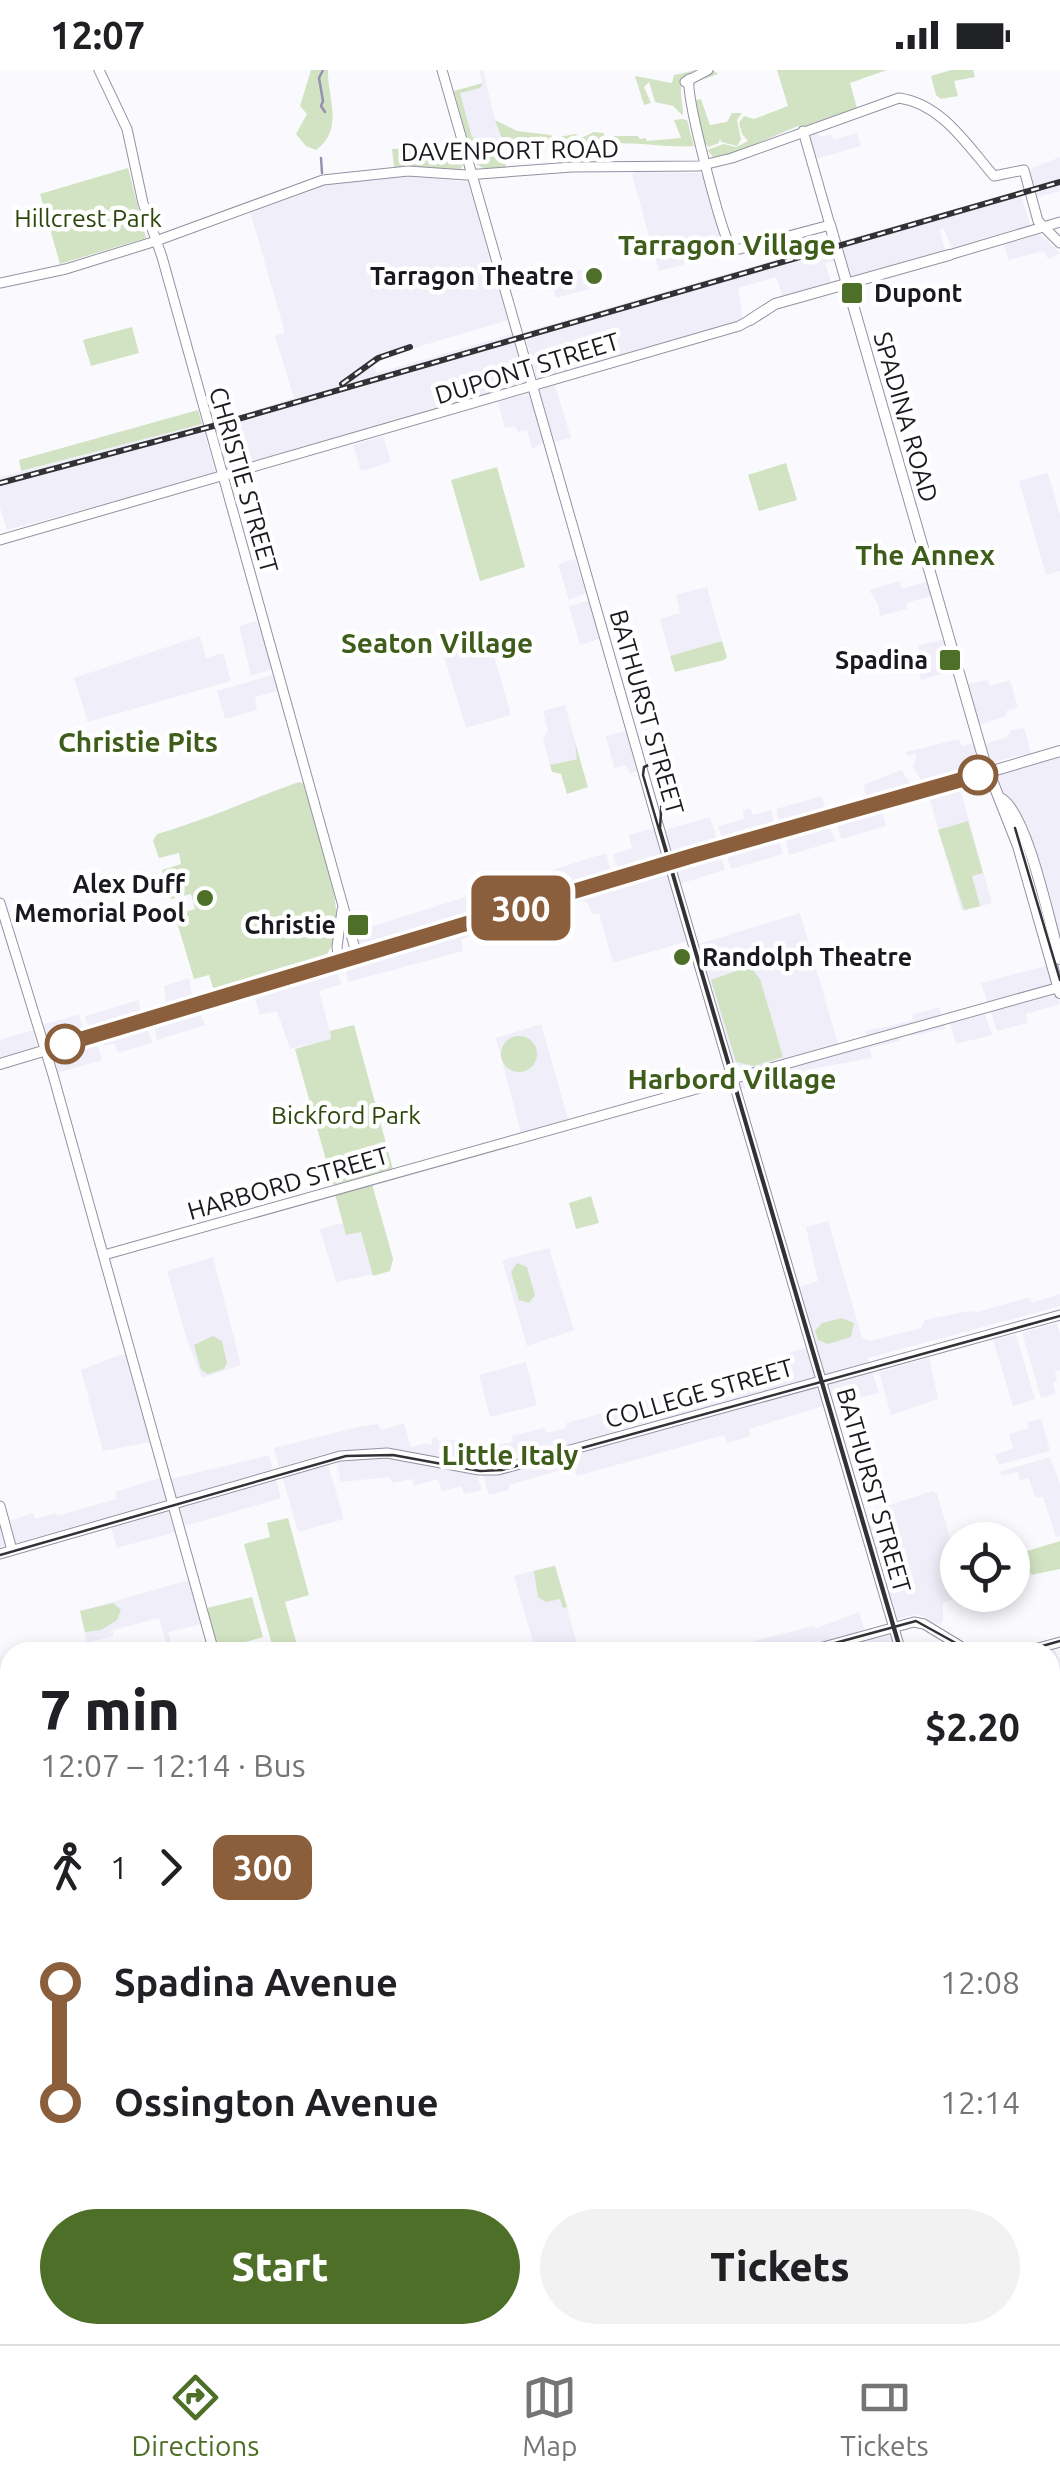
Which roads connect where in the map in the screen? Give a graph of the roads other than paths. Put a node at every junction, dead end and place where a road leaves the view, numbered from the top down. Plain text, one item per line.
1 (99, 70) edge
2 (442, 70) edge
3 (708, 70) edge
4 (688, 79) junction
5 (803, 131) junction
6 (703, 150) junction
7 (721, 161) junction
8 (705, 165) junction
9 (472, 174) junction
10 (1060, 222) edge
11 (830, 225) junction
12 (1044, 227) junction
13 (156, 241) junction
14 (1060, 242) edge
15 (949, 254) joint
16 (0, 283) edge
17 (847, 284) junction
18 (750, 320) joint
19 (533, 386) junction
20 (222, 477) junction
21 (0, 540) edge
22 (1060, 751) edge
23 (989, 772) junction
24 (1013, 819) junction
25 (695, 855) joint
26 (669, 864) junction
27 (0, 903) edge
28 (342, 904) junction
29 (352, 938) junction
30 (338, 939) junction
31 (357, 956) junction
32 (1060, 959) edge
33 (339, 962) junction
34 (1060, 989) edge
35 (46, 1050) junction
36 (0, 1064) edge
37 (732, 1078) junction
38 (104, 1256) junction
39 (1060, 1315) edge
40 (820, 1380) junction
41 (172, 1503) junction
42 (0, 1506) edge
43 (12, 1550) junction
44 (0, 1554) edge
45 (894, 1628) junction
46 (211, 1642) edge
47 (842, 1642) edge
48 (898, 1642) edge
49 (953, 1642) edge

1 - 13 main road, CHRISTIE STREET
2 - 9 main road, BATHURST STREET
3 - 4 main road
4 - 6 main road
4 - 8 main road
5 - 7 main road, DAVENPORT ROAD
5 - 11 main road, SPADINA ROAD
5 - 12 main road, DAVENPORT ROAD
6 - 7 main road
6 - 8 main road
7 - 8 main road, DAVENPORT ROAD
8 - 9 main road, DAVENPORT ROAD
8 - 11 main road
9 - 13 main road, DAVENPORT ROAD
9 - 19 main road, BATHURST STREET
10 - 12 main road, DUPONT STREET
11 - 17 main road, SPADINA ROAD
12 - 14 main road
12 - 15 main road, DUPONT STREET
13 - 16 main road, DAVENPORT ROAD
13 - 20 main road, CHRISTIE STREET
15 - 17 main road, DUPONT STREET
17 - 18 main road, DUPONT STREET
17 - 23 main road, SPADINA ROAD
18 - 19 main road, DUPONT STREET
19 - 20 main road, DUPONT STREET
19 - 26 main road, BATHURST STREET
20 - 21 main road, DUPONT STREET
20 - 28 main road, CHRISTIE STREET
22 - 23 main road
23 - 24 main road, SPADINA ROAD
23 - 25 main road
24 - 32 main road
24 - 34 main road
25 - 26 main road
26 - 31 main road
26 - 37 main road, BATHURST STREET
27 - 35 main road
28 - 29 main road, CHRISTIE STREET
28 - 30 main road, CHRISTIE STREET
29 - 30 main road
29 - 31 main road, CHRISTIE STREET
30 - 33 main road, CHRISTIE STREET
31 - 33 main road
33 - 35 main road
34 - 37 main road, HARBORD STREET
35 - 36 main road
35 - 38 main road
37 - 38 main road, HARBORD STREET
37 - 40 main road, BATHURST STREET
38 - 41 main road
39 - 40 main road, COLLEGE STREET
40 - 41 main road, COLLEGE STREET
40 - 45 main road, BATHURST STREET
41 - 43 main road, COLLEGE STREET
41 - 46 main road
42 - 43 main road
43 - 44 main road, COLLEGE STREET
45 - 47 main road
45 - 48 main road, BATHURST STREET
45 - 49 main road

